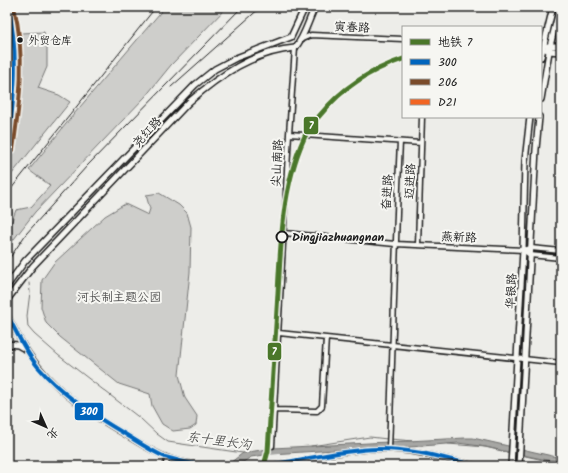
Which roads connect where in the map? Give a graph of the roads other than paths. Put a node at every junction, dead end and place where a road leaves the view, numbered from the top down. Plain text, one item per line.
1 (8, 7) edge
2 (305, 7) edge
3 (315, 7) edge
4 (553, 7) edge
5 (560, 7) edge
6 (302, 39) junction
7 (402, 40) edge
8 (542, 46) edge
9 (561, 46) edge
10 (295, 48) junction
11 (550, 49) junction
12 (561, 52) edge
13 (542, 93) edge
14 (422, 118) edge
15 (530, 118) edge
16 (539, 118) edge
17 (289, 134) junction
18 (400, 142) junction
19 (421, 143) junction
20 (7, 149) edge
21 (284, 233) junction
22 (395, 244) junction
23 (418, 245) junction
24 (531, 248) junction
25 (523, 250) junction
26 (561, 251) edge
27 (530, 255) junction
28 (561, 258) edge
29 (7, 286) edge
30 (7, 300) edge
31 (7, 314) edge
32 (279, 333) junction
33 (326, 338) junction
34 (7, 344) edge
35 (393, 346) junction
36 (25, 349) junction
37 (517, 359) junction
38 (523, 359) junction
39 (561, 363) edge
40 (274, 410) junction
41 (272, 446) dead end
42 (389, 449) junction
43 (168, 458) junction
44 (165, 466) edge
45 (204, 466) edge
46 (262, 466) edge
47 (477, 466) edge
48 (511, 466) edge
49 (519, 466) edge

1 - 20 street
2 - 29 main road, 尧红路
3 - 6 main road
4 - 8 main road
5 - 11 main road
6 - 7 street, 寅春路
6 - 10 main road
8 - 11 main road
9 - 11 main road
10 - 17 street, 尖山南路
10 - 30 main road, 尧红路
11 - 12 main road
11 - 13 main road
14 - 19 street, 迈进路
15 - 25 main road, 华银路
16 - 24 main road, 华银路
17 - 18 street
17 - 21 street, 尖山南路
18 - 19 street
18 - 22 street, 奋进路
19 - 23 street, 迈进路
21 - 22 street, 燕新路
21 - 32 street, 尖山南路
22 - 23 street, 燕新路
22 - 35 street, 奋进路
23 - 25 street, 燕新路
24 - 25 street, 燕新路
24 - 26 street, 燕新路
24 - 27 main road, 华银路
25 - 27 street
25 - 37 main road, 华银路
27 - 28 street
27 - 38 main road, 华银路
31 - 36 street
32 - 33 street
32 - 40 street, 尖山南路
33 - 35 street
33 - 40 street
34 - 36 main road
35 - 37 street
35 - 42 street, 奋进路
36 - 43 street
37 - 38 street
37 - 48 main road, 华银路
38 - 39 street
38 - 49 main road, 华银路
40 - 41 street, 尖山南路
42 - 46 street
42 - 47 street
43 - 44 street
43 - 45 street

